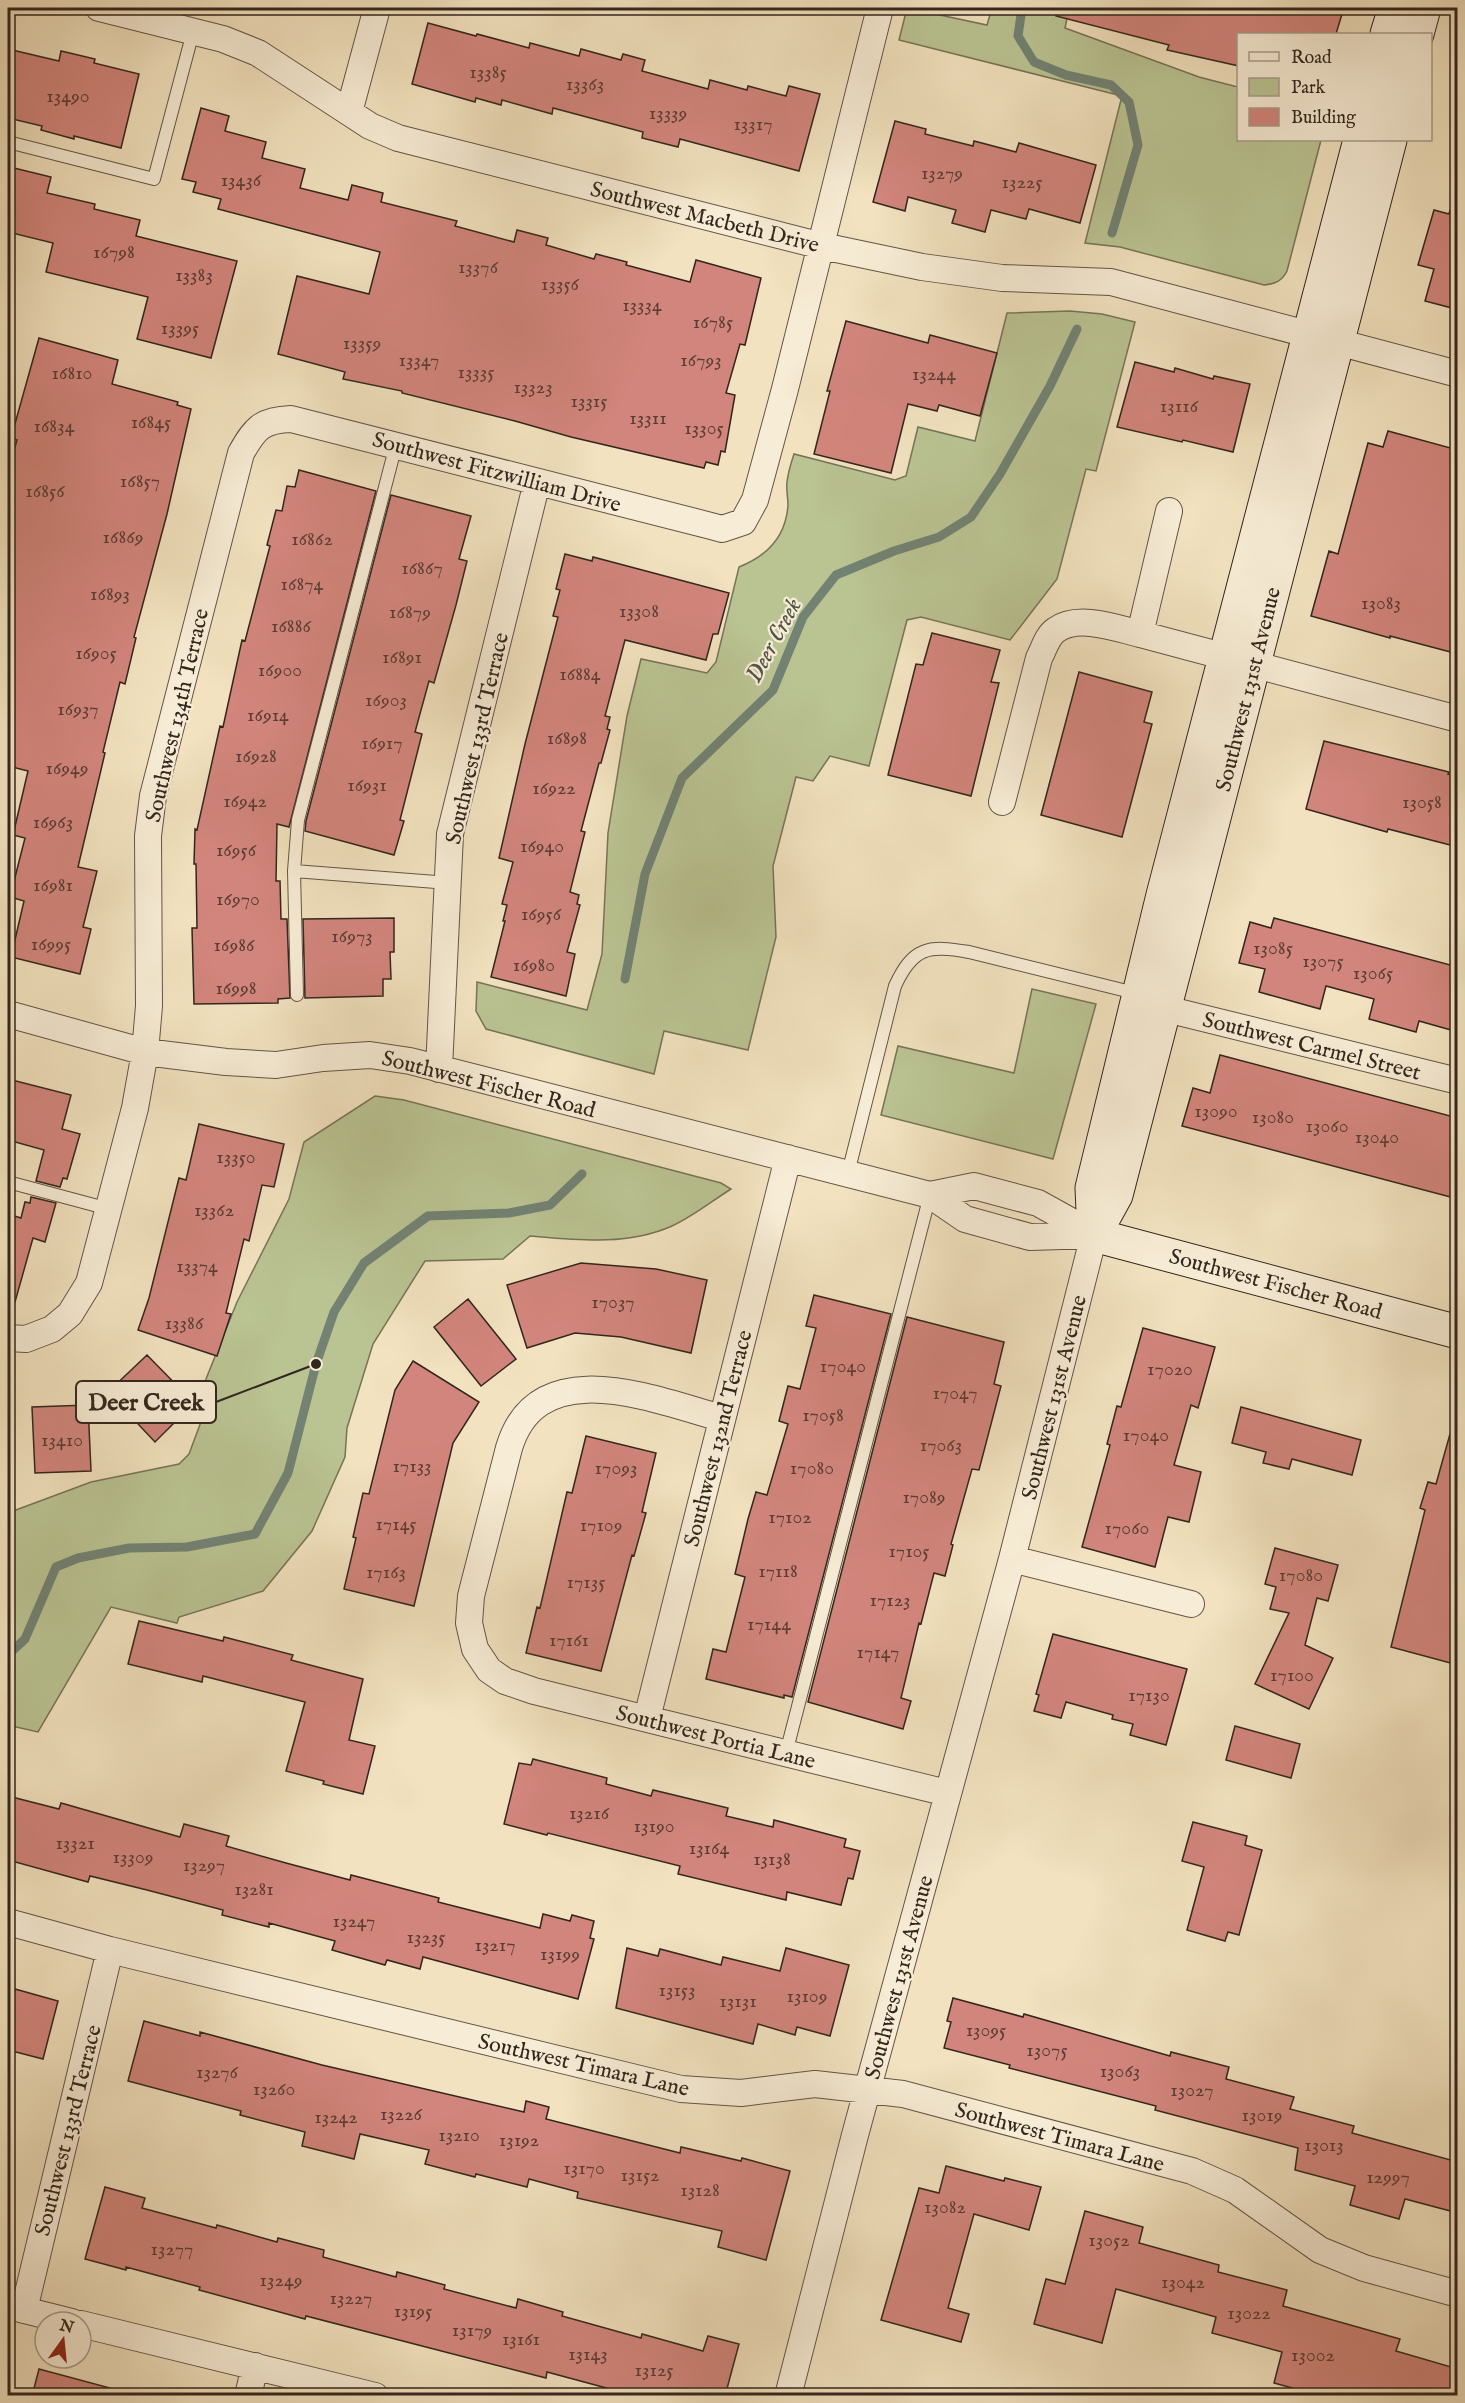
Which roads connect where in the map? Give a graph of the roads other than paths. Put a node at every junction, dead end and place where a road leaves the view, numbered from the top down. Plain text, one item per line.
1 (99, 8) edge
2 (377, 8) edge
3 (880, 8) edge
4 (1395, 8) edge
5 (1424, 8) edge
6 (193, 32) junction
7 (1388, 33) edge
8 (1417, 33) edge
9 (349, 112) junction
10 (1360, 141) edge
11 (1390, 141) edge
12 (8, 142) edge
13 (822, 246) junction
14 (1323, 339) junction
15 (1458, 374) edge
16 (261, 425) joint
17 (396, 445) junction
18 (537, 482) junction
19 (1169, 511) dead end
20 (1140, 634) junction
21 (1239, 659) junction
22 (1458, 719) edge
23 (1002, 802) dead end
24 (294, 871) junction
25 (449, 883) junction
26 (297, 995) dead end
27 (1152, 1001) junction
28 (8, 1014) edge
29 (145, 1052) junction
30 (440, 1069) junction
31 (1458, 1081) edge
32 (788, 1158) junction
33 (848, 1173) junction
34 (8, 1182) edge
35 (930, 1195) junction
36 (109, 1209) junction
37 (1094, 1235) junction
38 (1458, 1332) edge
39 (8, 1338) edge
40 (721, 1418) junction
41 (1012, 1559) junction
42 (1191, 1604) dead end
43 (647, 1718) junction
44 (786, 1753) junction
45 (947, 1793) junction
46 (8, 1922) edge
47 (110, 1950) junction
48 (867, 2091) junction
49 (1458, 2294) edge
50 (16, 2308) edge
51 (33, 2312) edge
52 (93, 2327) edge
53 (255, 2366) junction
54 (248, 2396) edge
55 (375, 2396) edge
56 (788, 2396) edge

1 - 6 street, Southwest Macbeth Drive
2 - 9 street
3 - 13 street
4 - 7 street
5 - 8 street
6 - 9 street, Southwest Macbeth Drive
6 - 12 lane
9 - 13 street, Southwest Macbeth Drive
10 - 14 street, Southwest 131st Avenue
11 - 14 street, Southwest 131st Avenue
13 - 14 street, Southwest Macbeth Drive
13 - 18 street, Southwest Fitzwilliam Drive
14 - 15 street, Southwest Macbeth Drive
14 - 21 street, Southwest 131st Avenue
16 - 17 street, Southwest Fitzwilliam Drive
16 - 29 street, Southwest 134th Terrace
17 - 18 street, Southwest Fitzwilliam Drive
17 - 24 lane
18 - 25 street, Southwest 133rd Terrace
19 - 20 street
20 - 21 street
20 - 23 street
21 - 22 street
21 - 27 street, Southwest 131st Avenue
24 - 25 lane
24 - 26 lane
25 - 30 street, Southwest 133rd Terrace
27 - 31 street, Southwest Carmel Street
27 - 33 lane, Southwest Carmel Street
27 - 37 street, Southwest 131st Avenue
28 - 29 street, Southwest Fischer Road
29 - 30 street, Southwest Fischer Road
29 - 36 street, Southwest 134th Terrace
30 - 32 street, Southwest Fischer Road
32 - 33 street, Southwest Fischer Road
32 - 40 street, Southwest 132nd Terrace
33 - 35 street, Southwest Fischer Road
34 - 36 lane
35 - 37 street, Southwest Fischer Road
35 - 37 street, Southwest Fischer Road
35 - 44 lane
36 - 39 street, Southwest 134th Terrace
37 - 38 street, Southwest Fischer Road
37 - 41 street, Southwest 131st Avenue
40 - 43 street, Southwest 132nd Terrace
40 - 43 street, Southwest Portia Lane
41 - 42 street
41 - 45 street, Southwest 131st Avenue
43 - 44 street, Southwest Portia Lane
44 - 45 street, Southwest Portia Lane
45 - 48 street, Southwest 131st Avenue
46 - 47 street, Southwest Timara Lane
47 - 48 street, Southwest Timara Lane
47 - 50 street, Southwest 133rd Terrace
48 - 49 street, Southwest Timara Lane
48 - 56 street, Southwest 131st Avenue
50 - 51 street
52 - 53 street
53 - 54 street
53 - 55 street

